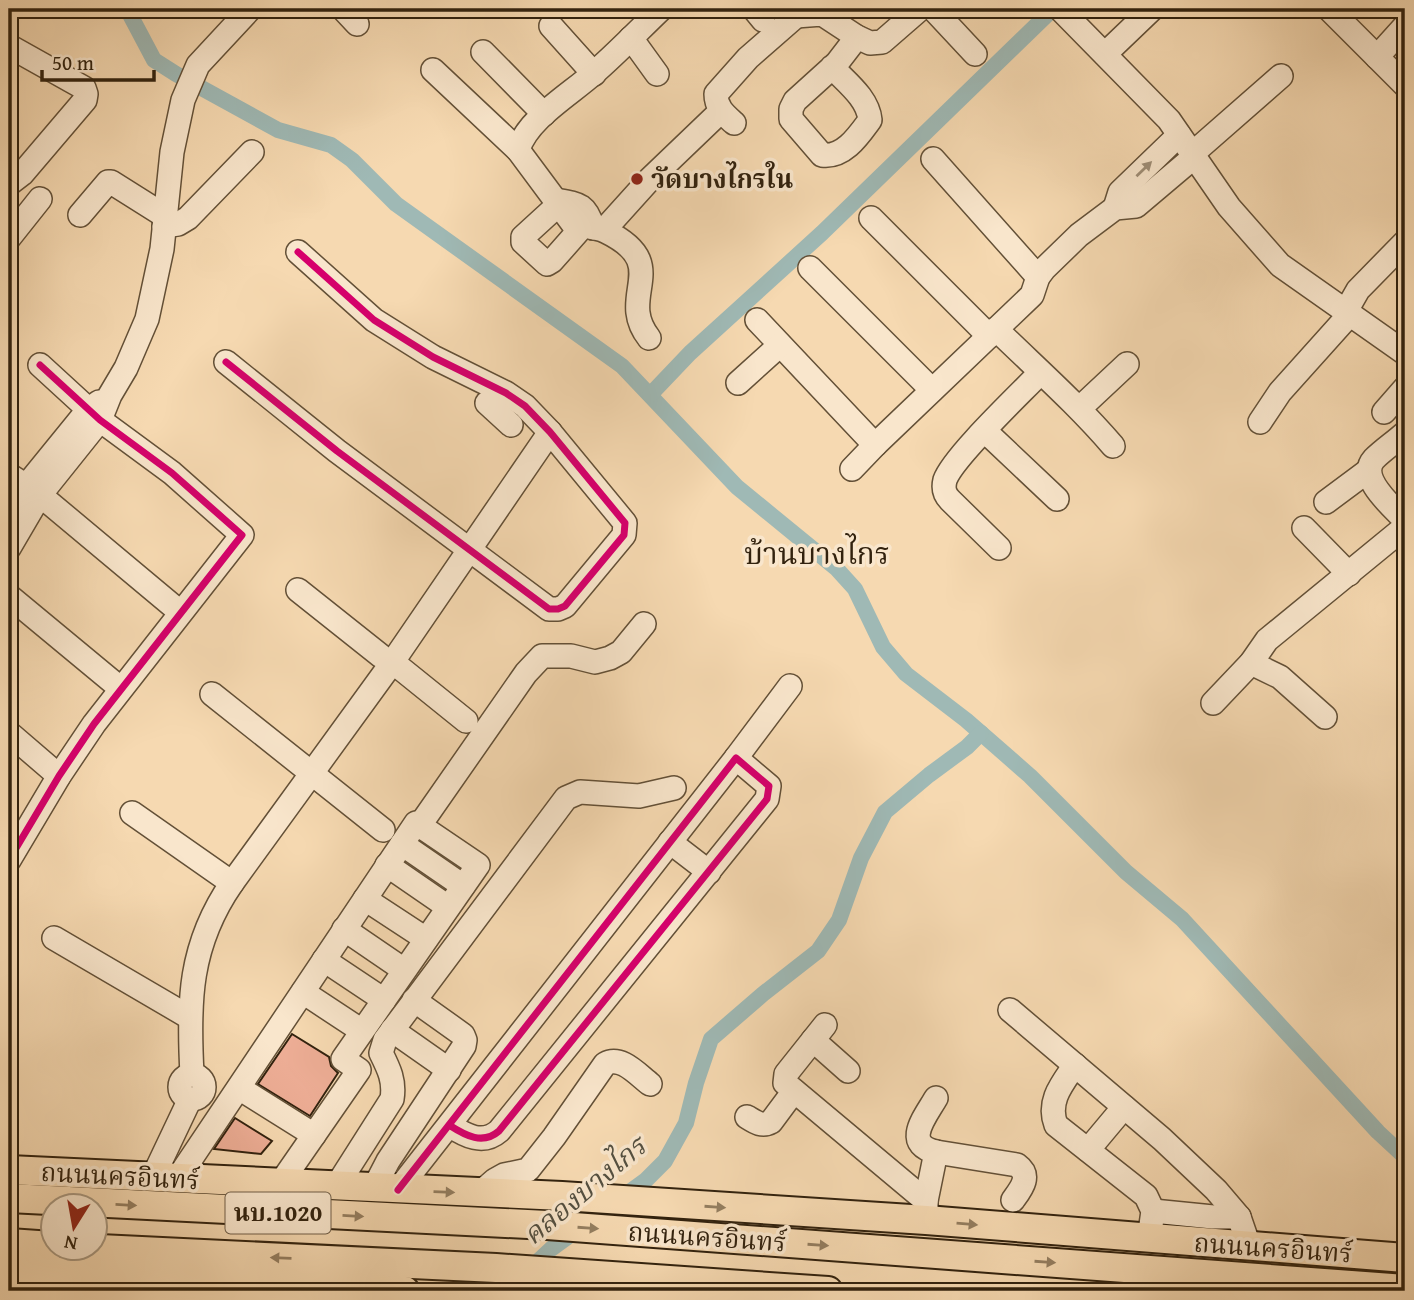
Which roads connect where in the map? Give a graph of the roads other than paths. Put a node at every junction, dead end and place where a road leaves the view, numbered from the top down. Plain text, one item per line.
1 (250, 9) edge
2 (661, 9) edge
3 (920, 9) edge
4 (933, 9) edge
5 (1152, 9) edge
6 (1329, 9) edge
7 (1063, 12) edge
8 (791, 13) edge
9 (551, 26) dead end
10 (1405, 26) edge
11 (857, 37) junction
12 (631, 38) junction
13 (9, 46) edge
14 (482, 52) dead end
15 (975, 54) dead end
16 (1105, 54) junction
17 (1377, 57) junction
18 (832, 67) dead end
19 (433, 70) dead end
20 (594, 74) junction
21 (657, 74) dead end
22 (1281, 76) dead end
23 (1405, 85) edge
24 (544, 114) junction
25 (1179, 135) junction
26 (518, 150) junction
27 (252, 152) dead end
28 (1193, 155) junction
29 (933, 159) dead end
30 (9, 184) edge
31 (40, 199) dead end
32 (556, 203) junction
33 (1115, 208) junction
34 (80, 215) dead end
35 (871, 218) dead end
36 (164, 221) junction
37 (593, 228) junction
38 (9, 238) edge
39 (1405, 242) edge
40 (298, 252) dead end
41 (810, 268) dead end
42 (1038, 277) junction
43 (1348, 313) junction
44 (757, 320) dead end
45 (993, 332) junction
46 (649, 338) dead end
47 (780, 345) junction
48 (1405, 353) edge
49 (226, 362) dead end
50 (1127, 364) dead end
51 (40, 365) dead end
52 (1040, 373) junction
53 (738, 383) dead end
54 (1405, 388) edge
55 (932, 390) junction
56 (488, 402) junction
57 (1080, 408) junction
58 (1384, 412) dead end
59 (94, 415) junction
60 (1260, 422) dead end
61 (511, 425) dead end
62 (985, 431) junction
63 (550, 432) junction
64 (1405, 433) edge
65 (875, 445) junction
66 (1113, 446) dead end
67 (852, 468) dead end
68 (1369, 470) junction
69 (25, 485) edge
70 (1057, 499) dead end
71 (1326, 502) dead end
72 (9, 515) edge
73 (1405, 520) edge
74 (1405, 527) edge
75 (1304, 528) dead end
76 (9, 548) edge
77 (999, 548) dead end
78 (468, 550) junction
79 (1349, 574) junction
80 (298, 590) dead end
81 (9, 596) edge
82 (180, 612) junction
83 (644, 624) dead end
84 (391, 662) junction
85 (1251, 663) junction
86 (790, 686) dead end
87 (120, 688) junction
88 (212, 694) dead end
89 (1213, 703) dead end
90 (1325, 717) dead end
91 (466, 721) dead end
92 (9, 733) edge
93 (736, 758) junction
94 (313, 774) junction
95 (59, 776) junction
96 (674, 788) dead end
97 (132, 813) dead end
98 (419, 825) junction
99 (392, 837) junction
100 (670, 842) junction
101 (9, 860) edge
102 (387, 865) junction
103 (709, 872) junction
104 (232, 883) junction
105 (463, 886) junction
106 (365, 899) junction
107 (448, 907) junction
108 (344, 929) junction
109 (54, 938) dead end
110 (426, 939) junction
111 (324, 960) junction
112 (404, 970) junction
113 (303, 992) junction
114 (384, 1000) junction
115 (414, 1000) junction
116 (1010, 1010) dead end
117 (189, 1017) junction
118 (392, 1030) junction
119 (362, 1031) junction
120 (1075, 1065) junction
121 (449, 1070) junction
122 (848, 1071) dead end
123 (391, 1073) junction
124 (650, 1084) dead end
125 (239, 1088) junction
126 (794, 1091) junction
127 (430, 1098) junction
128 (936, 1098) dead end
129 (1124, 1107) junction
130 (747, 1117) dead end
131 (449, 1125) junction
132 (314, 1135) junction
133 (1088, 1150) junction
134 (936, 1152) junction
135 (357, 1154) junction
136 (388, 1161) junction
137 (9, 1170) edge
138 (166, 1178) junction
139 (280, 1184) junction
140 (336, 1187) junction
141 (386, 1189) junction
142 (480, 1193) junction
143 (9, 1198) edge
144 (1013, 1200) dead end
145 (926, 1211) junction
146 (1153, 1211) junction
147 (1239, 1217) junction
148 (1149, 1239) junction
149 (9, 1243) edge
150 (38, 1245) edge
151 (1249, 1246) junction
152 (108, 1249) edge
153 (1405, 1258) edge
154 (9, 1269) edge
155 (98, 1283) edge
156 (194, 1286) edge
157 (313, 1288) edge
158 (1405, 1289) edge
159 (405, 1291) edge
160 (828, 1291) edge

1 - 36 street
2 - 12 street
3 - 11 street
4 - 15 street
5 - 16 street
6 - 17 street
7 - 16 street
8 - 11 street
8 - 37 street
9 - 20 street
10 - 17 street
11 - 18 street
12 - 20 street
12 - 21 street
13 - 30 street
14 - 24 street
16 - 25 street
17 - 23 street
19 - 26 street
20 - 24 street
22 - 28 street
24 - 26 street
25 - 28 street
33 -> 25 street
26 - 32 street
27 - 36 street
28 - 33 street
28 - 43 street
29 - 42 street
31 - 38 street
32 - 37 street
32 - 37 street
33 - 42 street
34 - 36 street
35 - 45 street
36 - 59 street
37 - 46 street
39 - 43 street
40 - 56 street
41 - 55 street
42 - 45 street
43 - 48 street
43 - 60 street
44 - 47 street
45 - 52 street
45 - 55 street
47 - 53 street
47 - 65 street
49 - 78 street
50 - 57 street
51 - 59 street
52 - 57 street
52 - 62 street
54 - 58 street
55 - 65 street
56 - 61 street
56 - 63 street
57 - 66 street
59 - 69 street
59 - 82 street
62 - 70 street
62 - 77 street
63 - 78 street
63 - 78 street
64 - 68 street
65 - 67 street
68 - 71 street
68 - 73 street
69 - 72 street
69 - 76 street
69 - 82 street
74 - 79 street
75 - 79 street
78 - 84 street
79 - 85 street
80 - 84 street
81 - 87 street
82 - 87 street
83 - 98 street
84 - 91 street
84 - 94 street
85 - 89 street
85 - 90 street
86 - 93 street
87 - 95 street
88 - 94 street
92 - 95 street
93 - 100 street
93 - 103 street
94 - 99 street
94 - 104 street
95 - 101 street
96 - 115 street
97 - 104 street
98 - 99 street
98 - 105 street
99 - 102 street
99 - 105 street
100 - 103 street
100 - 131 street
102 - 106 street
102 - 107 street
103 - 131 street
104 - 117 street
105 - 107 street
106 - 108 street
106 - 110 street
107 - 110 street
108 - 111 street
108 - 112 street
109 - 117 street
110 - 112 street
111 - 113 street
111 - 114 street
112 - 114 street
113 - 119 street
113 - 125 street
114 - 119 street
115 - 118 street
115 - 121 street
116 - 120 street
117 - 138 street
118 - 121 street
118 - 123 street
119 - 132 street
120 - 129 street
120 - 133 street
121 - 127 street
122 - 126 street
123 - 127 street
123 - 135 street
124 - 142 street
125 - 132 street
125 - 138 street
126 - 130 street
126 - 145 street
127 - 136 street
128 - 134 street
129 - 133 street
129 - 147 street
131 - 141 street
132 - 139 street
133 - 146 street
134 - 144 street
134 - 145 street
135 - 136 street
135 - 140 street
136 - 141 street
137 - 138 main road, ถนนนครอินทร์ / นบ.1020
138 - 139 main road, ถนนนครอินทร์ / นบ.1020
139 - 140 main road, ถนนนครอินทร์ / นบ.1020
140 - 141 main road, ถนนนครอินทร์ / นบ.1020
141 -> 142 main road, ถนนนครอินทร์ / นบ.1020
142 -> 145 main road, ถนนนครอินทร์ / นบ.1020
143 -> 158 main road, ถนนนครอินทร์ / นบ.1020
145 -> 148 main road, ถนนนครอินทร์ / นบ.1020
146 - 147 street
146 - 148 street
147 - 151 street
148 - 151 main road, ถนนนครอินทร์ / นบ.1020
149 - 150 main road
151 - 153 main road, ถนนนครอินทร์ / นบ.1020
160 -> 152 main road, ถนนนครอินทร์ / นบ.1020
154 - 155 main road
155 - 156 main road
156 - 157 main road
157 - 159 main road

